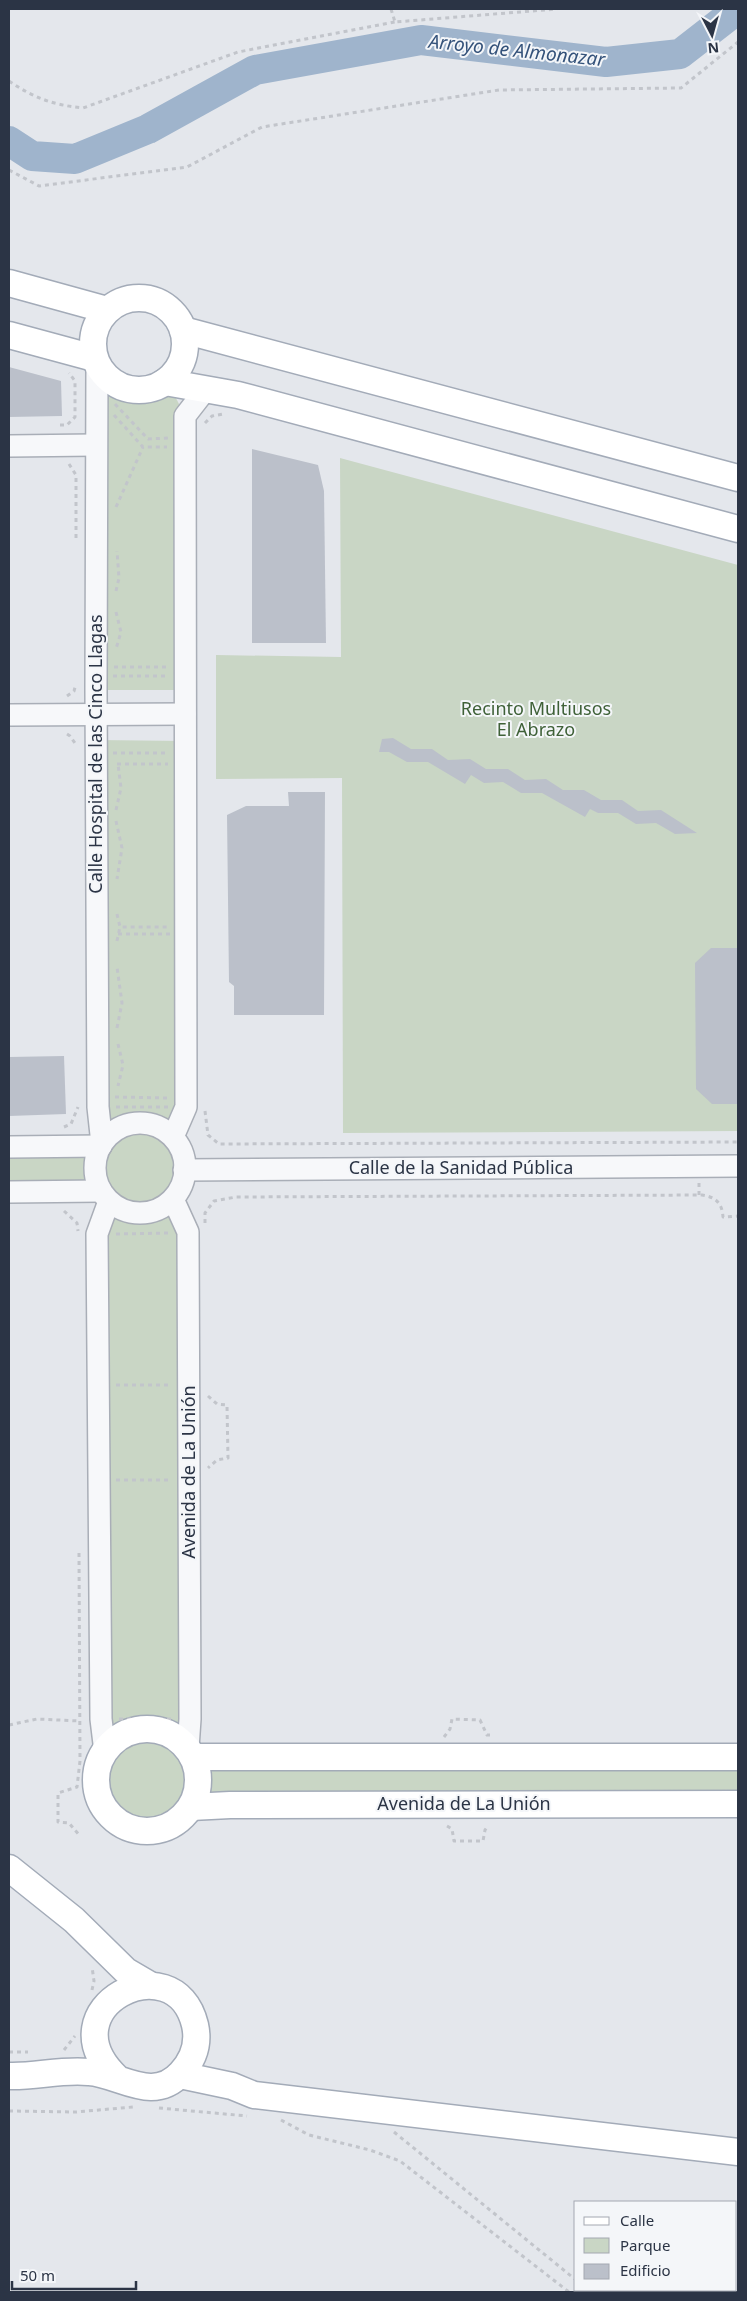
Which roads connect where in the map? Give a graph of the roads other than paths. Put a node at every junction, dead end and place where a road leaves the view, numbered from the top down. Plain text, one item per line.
1 (9, 283) edge
2 (107, 310) junction
3 (183, 330) junction
4 (9, 335) edge
5 (96, 361) junction
6 (165, 382) junction
7 (206, 389) junction
8 (185, 416) junction
9 (95, 445) junction
10 (9, 446) edge
11 (738, 478) edge
12 (738, 529) edge
13 (96, 714) junction
14 (185, 714) junction
15 (9, 715) edge
16 (172, 1137) junction
17 (101, 1145) junction
18 (9, 1147) edge
19 (738, 1166) edge
20 (184, 1170) junction
21 (9, 1192) edge
22 (105, 1196) junction
23 (173, 1199) junction
24 (105, 1752) junction
25 (190, 1753) junction
26 (738, 1757) edge
27 (738, 1804) edge
28 (191, 1807) junction
29 (9, 1868) edge
30 (74, 1920) junction
31 (150, 1985) junction
32 (98, 2000) junction
33 (196, 2030) junction
34 (86, 2033) junction
35 (54, 2064) junction
36 (180, 2075) junction
37 (9, 2076) edge
38 (116, 2078) junction
39 (232, 2086) junction
40 (738, 2152) edge

1 - 2 main road
2 - 3 main road
2 - 5 main road
3 - 6 main road
3 - 11 main road
4 - 5 main road
5 - 6 main road
5 - 9 street, Calle Hospital de las Cinco Llagas
6 - 7 main road
6 - 8 street
7 - 8 street
7 - 12 main road
8 - 14 street
9 - 10 street
9 - 13 street, Calle Hospital de las Cinco Llagas
13 - 14 street
13 - 15 street
13 - 17 street, Calle Hospital de las Cinco Llagas
14 - 16 street
16 - 17 street
16 - 20 street
17 - 18 street
17 - 22 street
19 - 20 street, Calle de la Sanidad Pública
20 - 23 street
21 - 22 street
22 - 23 street
22 - 24 street
23 - 25 street, Avenida de La Unión
24 - 25 main road
24 - 28 main road
25 - 26 main road
25 - 28 main road
27 - 28 main road, Avenida de La Unión
29 - 30 main road
30 - 31 main road
30 - 32 main road
31 - 32 main road
31 - 33 main road
32 - 34 main road
33 - 36 main road
33 - 39 main road
34 - 35 main road
34 - 38 main road
35 - 37 main road
35 - 38 main road
36 - 38 main road
36 - 39 main road
39 - 40 main road

